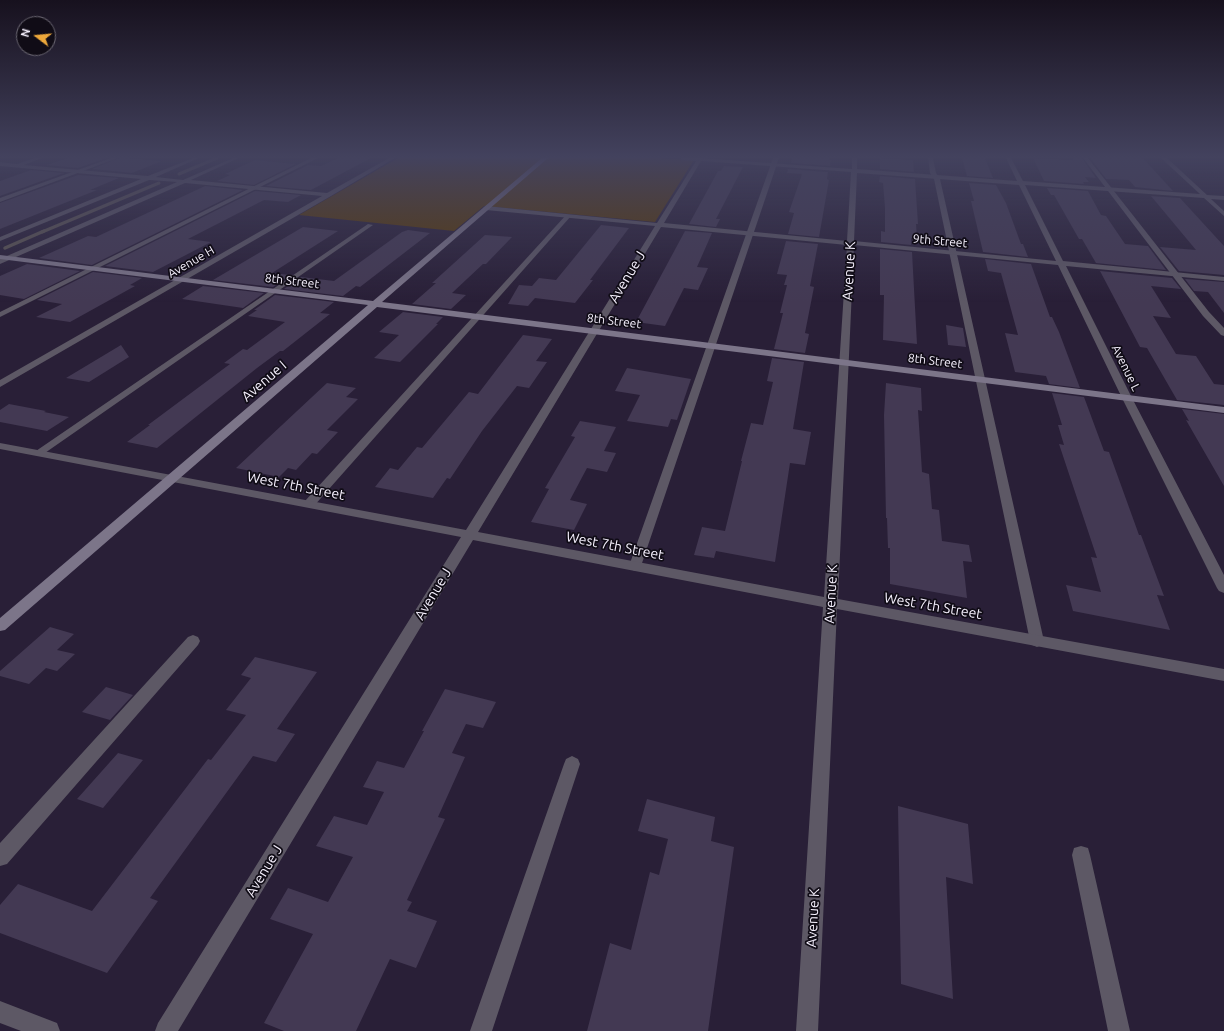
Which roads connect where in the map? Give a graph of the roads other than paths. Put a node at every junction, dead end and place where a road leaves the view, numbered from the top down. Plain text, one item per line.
1 (80, 206) edge
2 (125, 206) edge
3 (218, 206) edge
4 (310, 206) edge
5 (670, 206) edge
6 (759, 206) edge
7 (852, 206) edge
8 (943, 206) edge
9 (1033, 206) edge
10 (1122, 206) edge
11 (1216, 206) edge
12 (486, 208) joint
13 (1224, 214) edge
14 (568, 216) junction
15 (659, 224) junction
16 (370, 225) dead end
17 (750, 234) junction
18 (0, 239) edge
19 (850, 244) junction
20 (954, 253) junction
21 (4, 258) edge
22 (0, 262) edge
23 (1062, 264) junction
24 (92, 269) junction
25 (1175, 274) junction
26 (1224, 279) edge
27 (182, 280) junction
28 (274, 291) junction
29 (376, 304) junction
30 (0, 315) edge
31 (477, 316) junction
32 (594, 331) junction
33 (1224, 333) edge
34 (711, 346) junction
35 (844, 362) junction
36 (980, 379) junction
37 (0, 384) edge
38 (1128, 398) junction
39 (1224, 410) edge
40 (0, 446) edge
41 (38, 453) junction
42 (172, 479) junction
43 (309, 504) junction
44 (470, 535) junction
45 (635, 566) junction
46 (1224, 588) edge
47 (830, 603) junction
48 (0, 626) edge
49 (193, 641) dead end
50 (1037, 641) junction
51 (1224, 675) edge
52 (572, 764) dead end
53 (1081, 855) dead end
54 (0, 857) edge
55 (0, 1012) edge
56 (49, 1031) edge
57 (166, 1031) edge
58 (482, 1031) edge
59 (806, 1031) edge
60 (1119, 1031) edge

1 - 18 street
2 - 21 street
3 - 24 street
4 - 27 street, Avenue H
5 - 15 street, Avenue J
6 - 17 street
7 - 19 street, Avenue K
8 - 20 street
9 - 23 street, Avenue L
10 - 25 street
11 - 13 street
12 - 14 street, 9th Street
12 - 29 street, Avenue I
14 - 15 street, 9th Street
14 - 31 street
15 - 17 street, 9th Street
15 - 32 street, Avenue J
16 - 28 street
17 - 19 street, 9th Street
17 - 34 street
19 - 20 street, 9th Street
19 - 35 street, Avenue K
20 - 23 street, 9th Street
20 - 36 street
21 - 22 street
21 - 24 street, 8th Street
23 - 25 street, 9th Street
23 - 38 street, Avenue L
24 - 27 street, 8th Street
24 - 30 street
25 - 26 street, 9th Street
25 - 33 street
27 - 28 street, 8th Street
27 - 37 street, Avenue H
28 - 29 street, 8th Street
28 - 41 street
29 - 31 street, 8th Street
29 - 42 street, Avenue I
31 - 32 street, 8th Street
31 - 43 street
32 - 34 street, 8th Street
32 - 44 street, Avenue J
34 - 35 street, 8th Street
34 - 45 street
35 - 36 street, 8th Street
35 - 47 street, Avenue K
36 - 38 street, 8th Street
36 - 50 street
38 - 39 street, 8th Street
38 - 46 street, Avenue L
40 - 41 street, West 7th Street
41 - 42 street, West 7th Street
42 - 43 street, West 7th Street
42 - 48 street, Avenue I
43 - 44 street, West 7th Street
44 - 45 street, West 7th Street
44 - 57 street, Avenue J
45 - 47 street, West 7th Street
47 - 50 street, West 7th Street
47 - 59 street, Avenue K
49 - 54 street
50 - 51 street, West 7th Street
52 - 58 street
53 - 60 street
55 - 56 street

